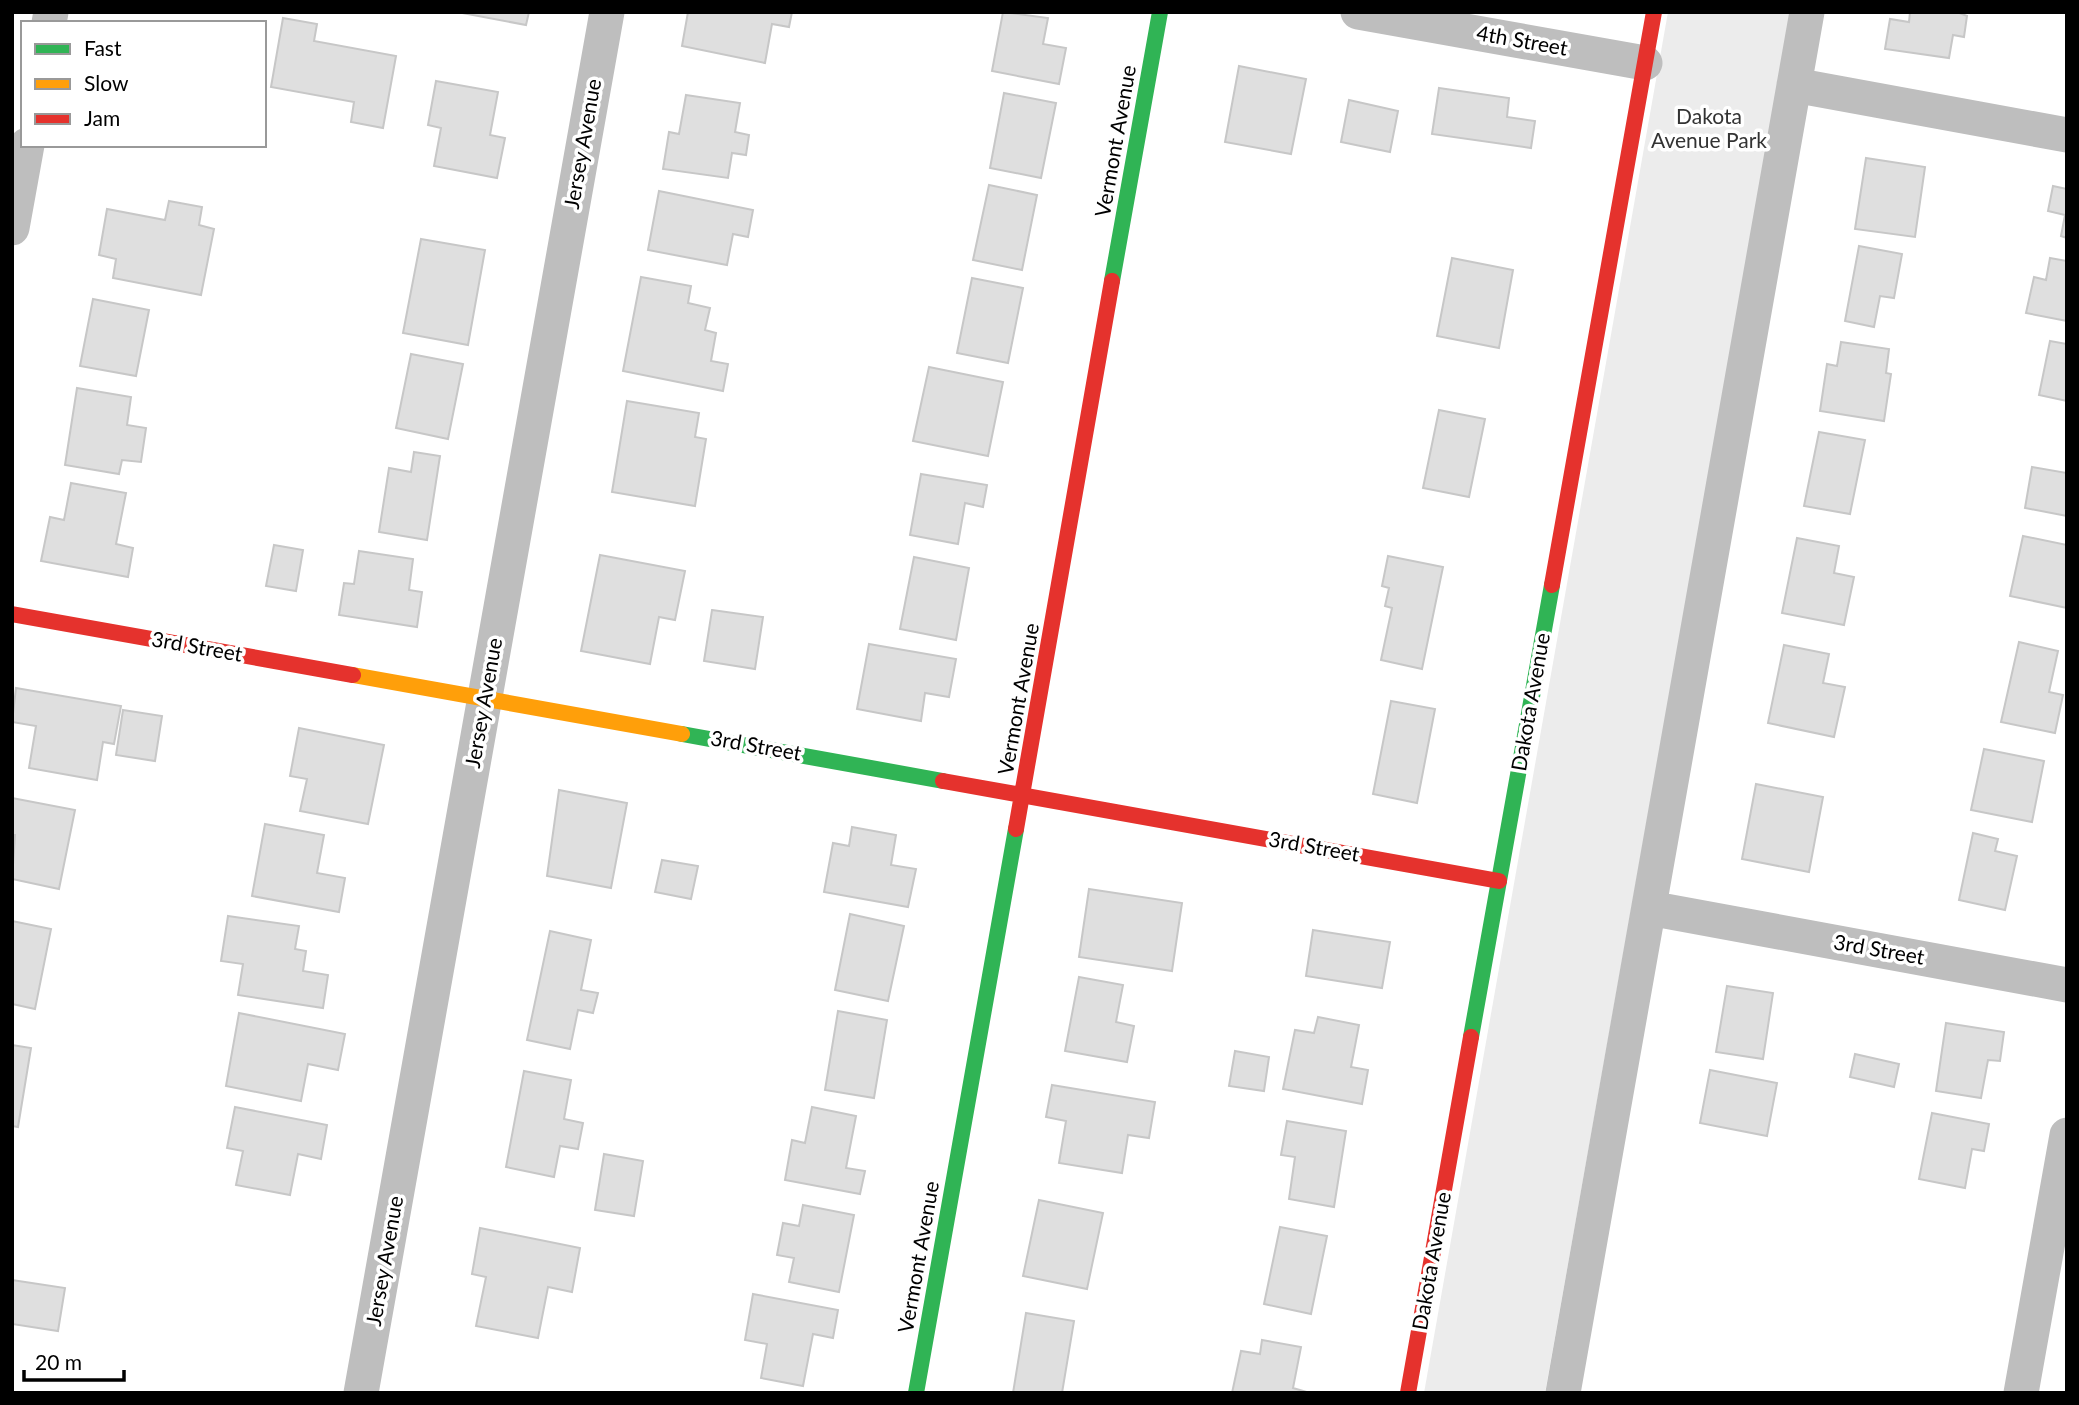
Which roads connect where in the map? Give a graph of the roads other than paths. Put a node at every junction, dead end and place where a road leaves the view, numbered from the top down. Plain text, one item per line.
1 (607, 12) edge
2 (1160, 12) edge
3 (1358, 12) edge
4 (1654, 12) edge
5 (1807, 12) edge
6 (1645, 63) junction
7 (1794, 85) junction
8 (2067, 135) edge
9 (27, 147) edge
10 (12, 228) edge
11 (12, 614) edge
12 (485, 698) junction
13 (1024, 795) junction
14 (1499, 881) junction
15 (1649, 908) junction
16 (2067, 985) edge
17 (2067, 1135) edge
18 (361, 1393) edge
19 (916, 1393) edge
20 (1408, 1393) edge
21 (1563, 1393) edge
22 (2021, 1393) edge

1 - 12 street, Jersey Avenue
2 - 13 street, Vermont Avenue
3 - 6 street, 4th Street
4 - 6 street, Dakota Avenue
5 - 7 street
6 - 14 street, Dakota Avenue
7 - 8 street
7 - 15 street
9 - 10 street
11 - 12 street, 3rd Street
12 - 13 street, 3rd Street
12 - 18 street, Jersey Avenue
13 - 14 street, 3rd Street
13 - 19 street, Vermont Avenue
14 - 20 street, Dakota Avenue
15 - 16 street, 3rd Street
15 - 21 street
17 - 22 street

